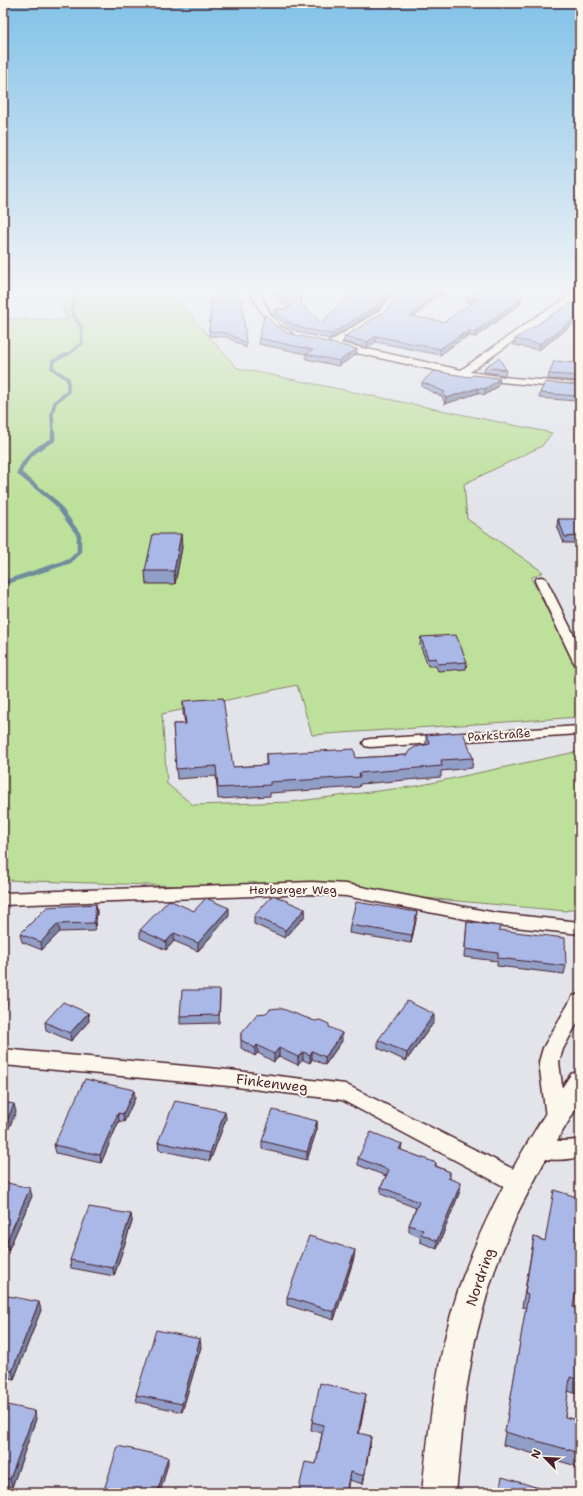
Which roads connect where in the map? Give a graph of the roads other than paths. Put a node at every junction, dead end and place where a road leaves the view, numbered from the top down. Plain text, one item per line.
1 (402, 360) edge
2 (482, 360) edge
3 (463, 373) junction
4 (580, 386) edge
5 (541, 581) dead end
6 (580, 660) edge
7 (580, 730) edge
8 (370, 743) dead end
9 (3, 899) edge
10 (580, 928) edge
11 (580, 1001) edge
12 (3, 1058) edge
13 (580, 1081) edge
14 (556, 1117) junction
15 (580, 1148) edge
16 (536, 1149) junction
17 (518, 1183) junction
18 (439, 1493) edge

1 - 3 street
2 - 3 street
3 - 4 street
5 - 6 street
7 - 8 street, Parkstraße
9 - 10 street, Herberger Weg
11 - 14 street
12 - 17 street, Finkenweg
13 - 14 street, Nordring
14 - 16 street, Nordring
15 - 16 street
16 - 17 street, Nordring
17 - 18 street, Nordring

